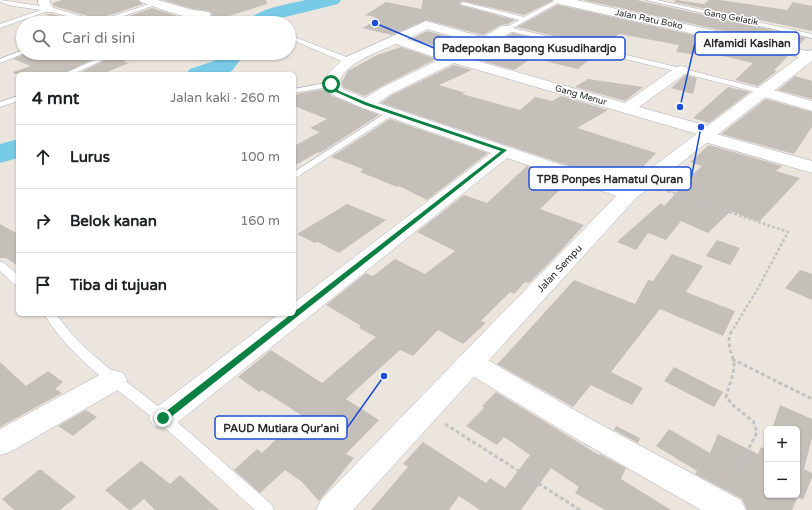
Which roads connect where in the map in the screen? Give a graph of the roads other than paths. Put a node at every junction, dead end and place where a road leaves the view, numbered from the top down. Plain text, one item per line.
1 (0, 0) edge
2 (559, 0) edge
3 (649, 0) edge
4 (150, 2) edge
5 (463, 4) dead end
6 (46, 5) edge
7 (192, 14) junction
8 (205, 15) dead end
9 (22, 16) edge
10 (78, 16) edge
11 (118, 16) edge
12 (186, 16) edge
13 (16, 19) edge
14 (524, 19) junction
15 (0, 26) edge
16 (507, 29) junction
17 (297, 40) dead end
18 (396, 40) junction
19 (484, 42) junction
20 (811, 51) edge
21 (16, 55) edge
22 (452, 58) junction
23 (100, 60) edge
24 (0, 61) edge
25 (349, 61) junction
26 (681, 70) junction
27 (72, 72) edge
28 (331, 84) junction
29 (296, 91) edge
30 (763, 92) junction
31 (16, 99) edge
32 (1, 104) edge
33 (366, 104) junction
34 (812, 106) edge
35 (626, 108) junction
36 (392, 113) junction
37 (707, 134) junction
38 (505, 150) junction
39 (812, 167) edge
40 (296, 175) edge
41 (636, 188) junction
42 (0, 265) edge
43 (16, 279) edge
44 (296, 314) edge
45 (51, 316) edge
46 (293, 316) edge
47 (470, 362) junction
48 (113, 380) junction
49 (163, 418) junction
50 (0, 443) edge
51 (725, 507) edge
52 (266, 510) edge
53 (332, 510) edge

1 - 6 lane
2 - 14 lane
2 - 20 street, Jalan Ratu Boko
3 - 20 lane, Gang Gelatik
4 - 7 street
4 - 11 lane
5 - 14 lane
6 - 9 lane
6 - 10 lane
7 - 8 street
7 - 12 lane
13 - 15 lane
14 - 16 lane
16 - 19 street
16 - 26 lane
17 - 25 lane
18 - 19 street
18 - 22 street, Gang Menur
18 - 25 street
19 - 22 street
20 - 30 street, Jalan Sempu
21 - 24 lane
22 - 33 street
22 - 35 street, Gang Menur
23 - 27 lane
25 - 28 street
26 - 30 lane
26 - 35 street
28 - 29 lane
28 - 33 street
30 - 34 street
30 - 37 street, Jalan Sempu
31 - 32 lane
33 - 36 street
35 - 37 street, Gang Menur
36 - 38 street
36 - 40 lane
37 - 39 street, Gang Menur
37 - 41 street, Jalan Sempu
38 - 41 street
38 - 44 street
41 - 47 street, Jalan Sempu
42 - 43 lane
45 - 48 lane
46 - 49 street
47 - 51 street
47 - 53 street, Jalan Sempu
48 - 49 lane
48 - 50 street
49 - 52 lane

